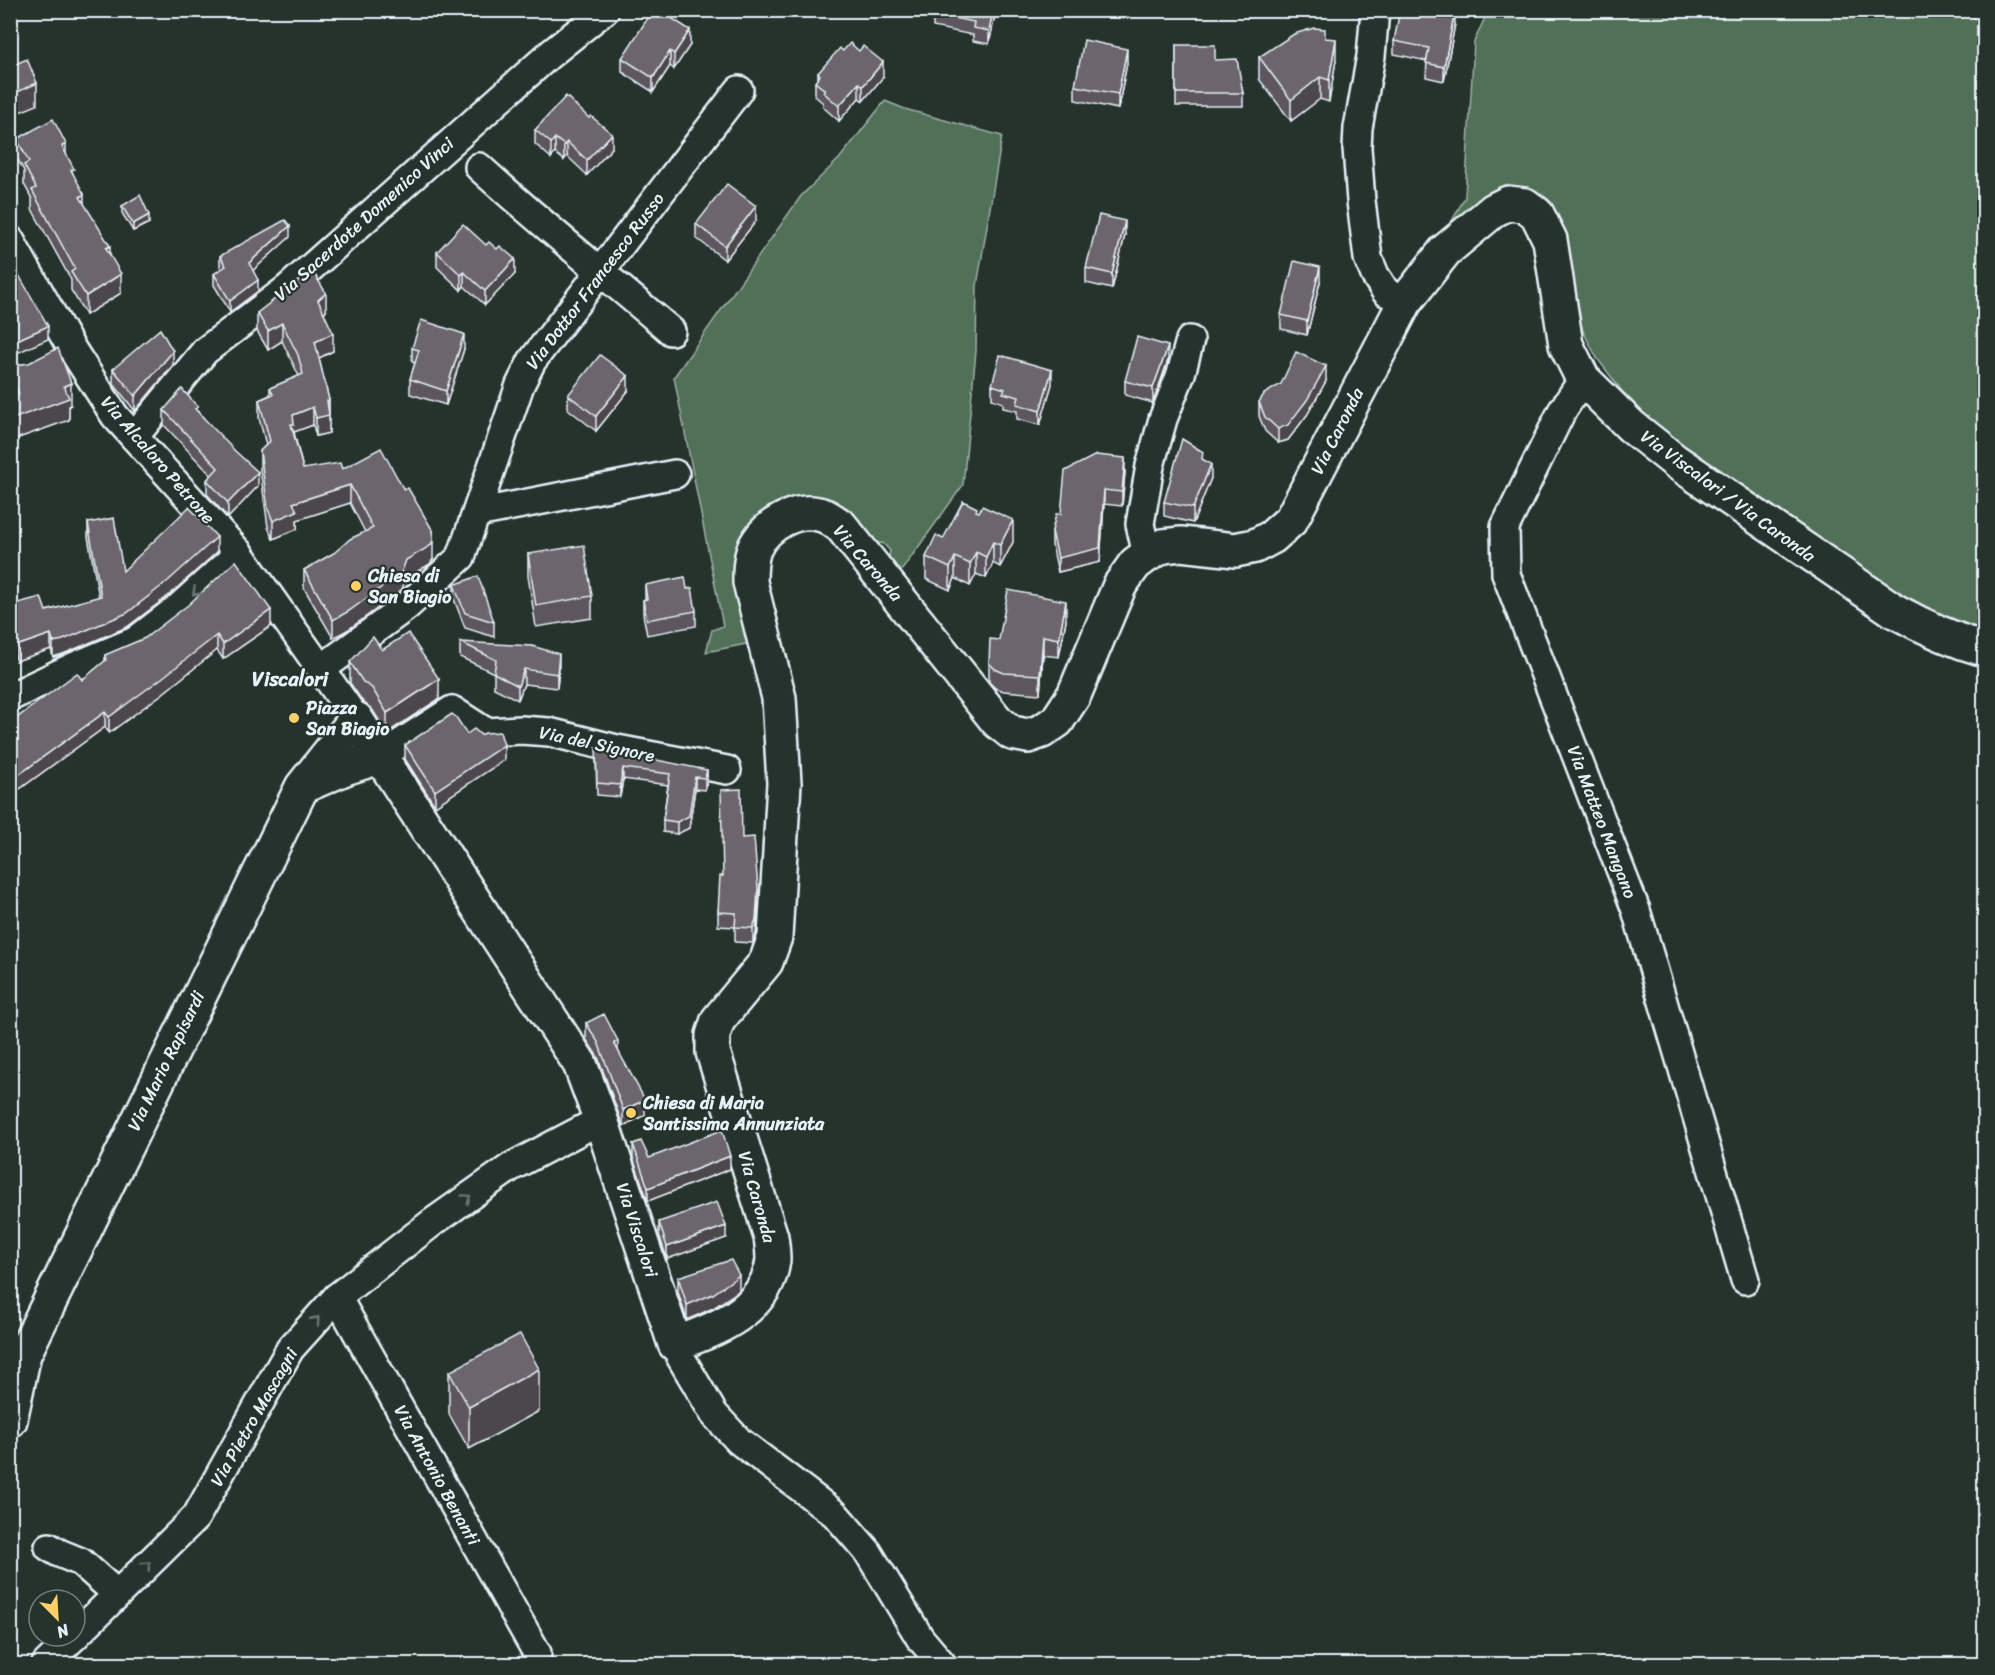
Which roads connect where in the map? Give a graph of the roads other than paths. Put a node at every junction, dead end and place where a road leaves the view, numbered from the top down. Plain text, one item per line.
1 (605, 10) edge
2 (1375, 10) edge
3 (739, 90) dead end
4 (479, 167) dead end
5 (1494, 210) joint
6 (10, 240) edge
7 (602, 271) junction
8 (1405, 302) junction
9 (671, 331) dead end
10 (1190, 340) dead end
11 (1582, 379) junction
12 (134, 437) junction
13 (675, 474) dead end
14 (477, 513) junction
15 (239, 553) junction
16 (1147, 555) junction
17 (1984, 649) edge
18 (321, 669) junction
19 (10, 697) edge
20 (356, 719) junction
21 (379, 757) junction
22 (727, 770) dead end
23 (302, 787) junction
24 (602, 1123) junction
25 (1745, 1280) dead end
26 (337, 1297) junction
27 (675, 1344) junction
28 (10, 1420) edge
29 (49, 1547) dead end
30 (117, 1594) junction
31 (87, 1624) edge
32 (63, 1648) edge
33 (537, 1653) dead end
34 (46, 1665) edge
35 (942, 1665) edge

1 - 12 street, Via Sacerdote Domenico Vinci
2 - 8 street
3 - 7 street, Via Dottor Francesco Russo
4 - 7 street
5 - 8 street, Via Caronda
5 - 11 street, Via Viscalori / Via Caronda
6 - 12 street, Via Alcaloro Petrone
7 - 9 street
7 - 14 street, Via Dottor Francesco Russo
8 - 16 street, Via Caronda
10 - 16 street
11 - 17 street, Via Viscalori / Via Caronda
11 - 25 street, Via Matteo Mangano
12 - 15 street, Via Alcaloro Petrone
13 - 14 street
14 - 18 street, Via Dottor Francesco Russo
15 - 18 street, Via Alcaloro Petrone
15 -> 19 street
16 - 27 street, Via Caronda
18 - 20 street, Via Alcaloro Petrone
20 - 21 street, Via Viscalori
20 - 23 street, Via Mario Rapisardi
21 - 22 street, Via del Signore
21 - 23 street
21 - 24 street, Via Viscalori
23 - 28 street, Via Mario Rapisardi
26 -> 24 street, Via Pietro Mascagni
24 - 27 street, Via Viscalori
30 -> 26 street, Via Pietro Mascagni
26 - 33 street, Via Antonio Benanti
27 - 35 street, Via Viscalori
29 - 30 street
30 - 31 street, Via Pietro Mascagni
32 - 34 street, Via Pietro Mascagni

